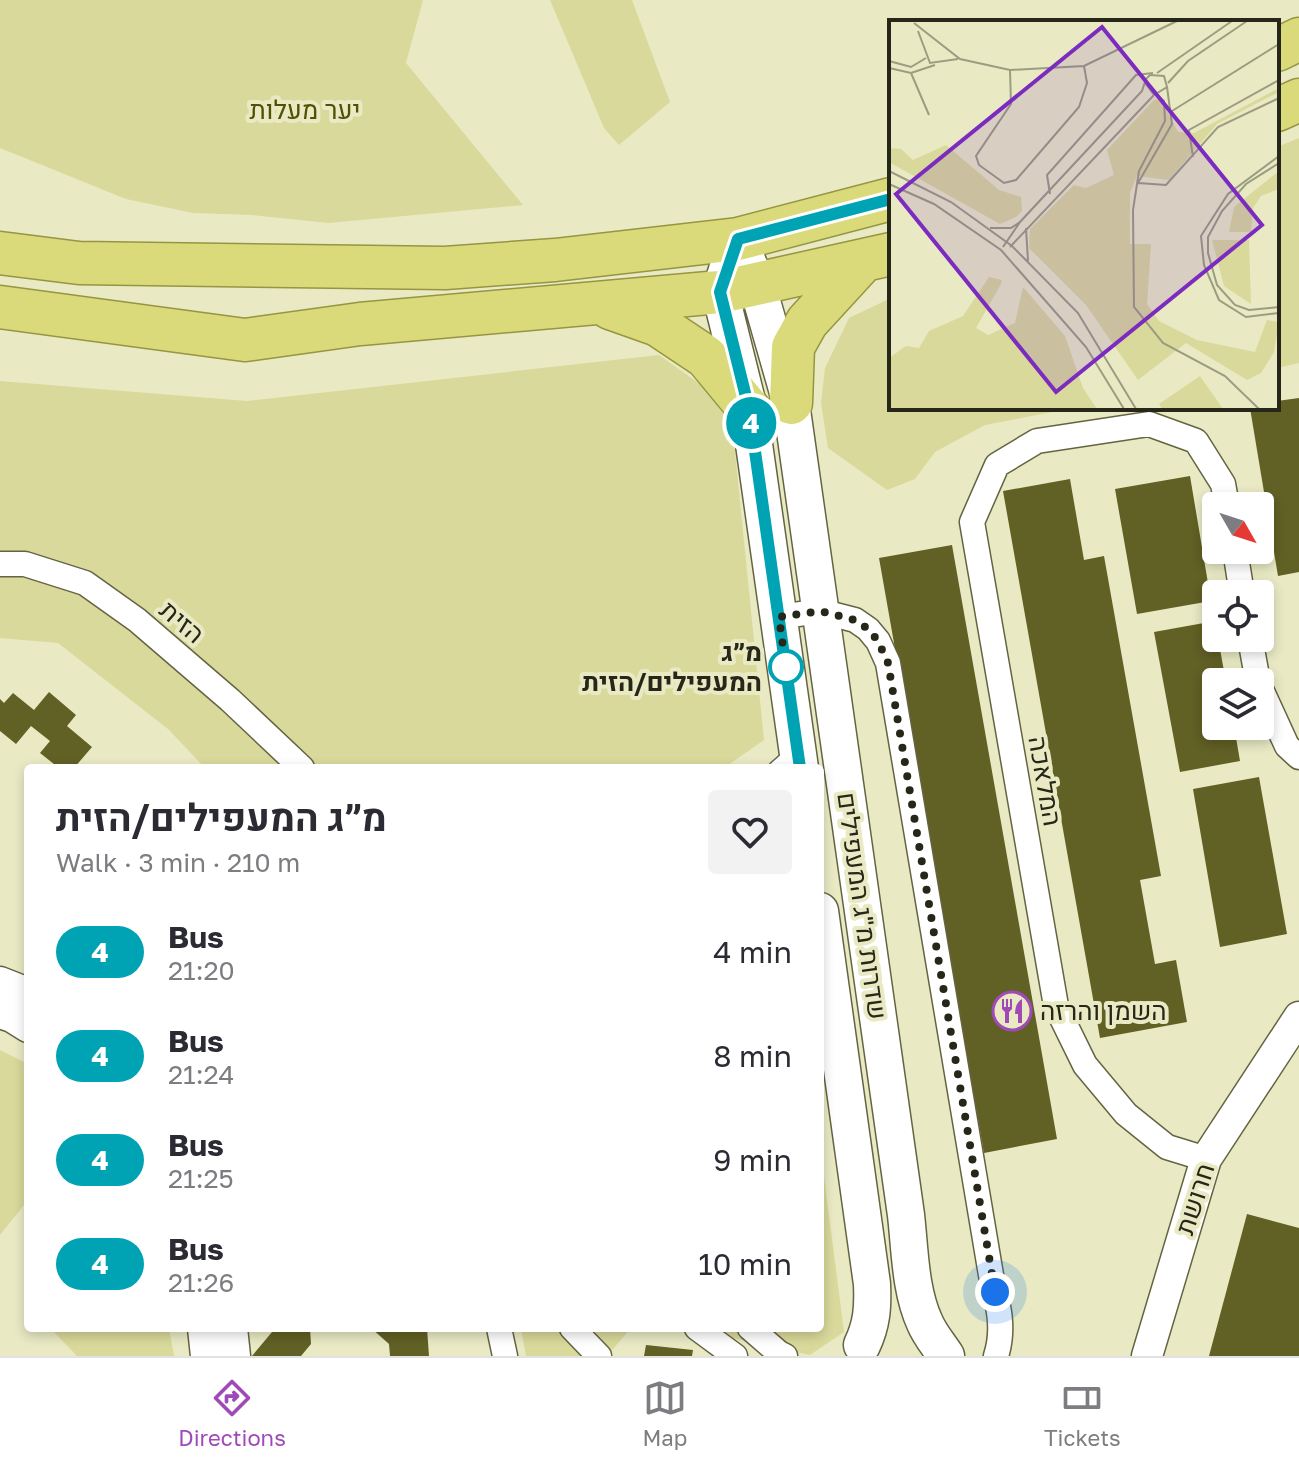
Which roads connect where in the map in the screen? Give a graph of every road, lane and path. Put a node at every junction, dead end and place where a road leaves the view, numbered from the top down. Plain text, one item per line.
1 (1299, 39) edge
2 (1279, 49) edge
3 (1299, 100) edge
4 (1279, 109) edge
5 (889, 200) edge
6 (738, 239) junction
7 (0, 253) edge
8 (877, 257) edge
9 (738, 288) junction
10 (593, 303) junction
11 (0, 307) edge
12 (791, 403) junction
13 (749, 409) junction
14 (1224, 492) edge
15 (0, 564) edge
16 (820, 611) junction
17 (779, 617) junction
18 (1274, 717) edge
19 (1299, 757) edge
20 (790, 761) edge
21 (298, 764) edge
22 (824, 971) edge
23 (0, 982) edge
24 (24, 991) edge
25 (0, 1013) edge
26 (1299, 1017) edge
27 (24, 1024) edge
28 (1206, 1159) junction
29 (203, 1332) edge
30 (232, 1332) edge
31 (500, 1332) edge
32 (576, 1332) edge
33 (702, 1332) edge
34 (755, 1332) edge
35 (859, 1351) edge
36 (943, 1352) edge
37 (206, 1356) edge
38 (235, 1356) edge
39 (505, 1356) edge
40 (599, 1356) edge
41 (735, 1356) edge
42 (785, 1356) edge
43 (996, 1356) edge
44 (1147, 1356) edge

1 - 2 highway
3 - 4 highway
5 - 6 highway
6 - 7 highway
6 - 9 main road
8 - 9 highway
8 - 12 highway
9 - 10 highway
9 - 12 main road, שדרות מ"ג המעפילים
9 - 13 main road
10 - 11 highway
10 - 13 highway
12 - 16 main road, שדרות מ"ג המעפילים
13 - 17 main road
14 - 28 street, המלאכה
15 - 21 street, הזית
16 - 17 street
16 - 36 main road, שדרות מ"ג המעפילים
16 - 43 street
17 - 20 main road
18 - 19 street
22 - 35 main road, שדרות מ"ג המעפילים
23 - 24 street
25 - 27 street
26 - 28 street, חרושת
28 - 44 street, חרושת
29 - 37 street
30 - 38 street
31 - 39 street
32 - 40 street
33 - 41 street
34 - 42 street
35 - 36 main road

